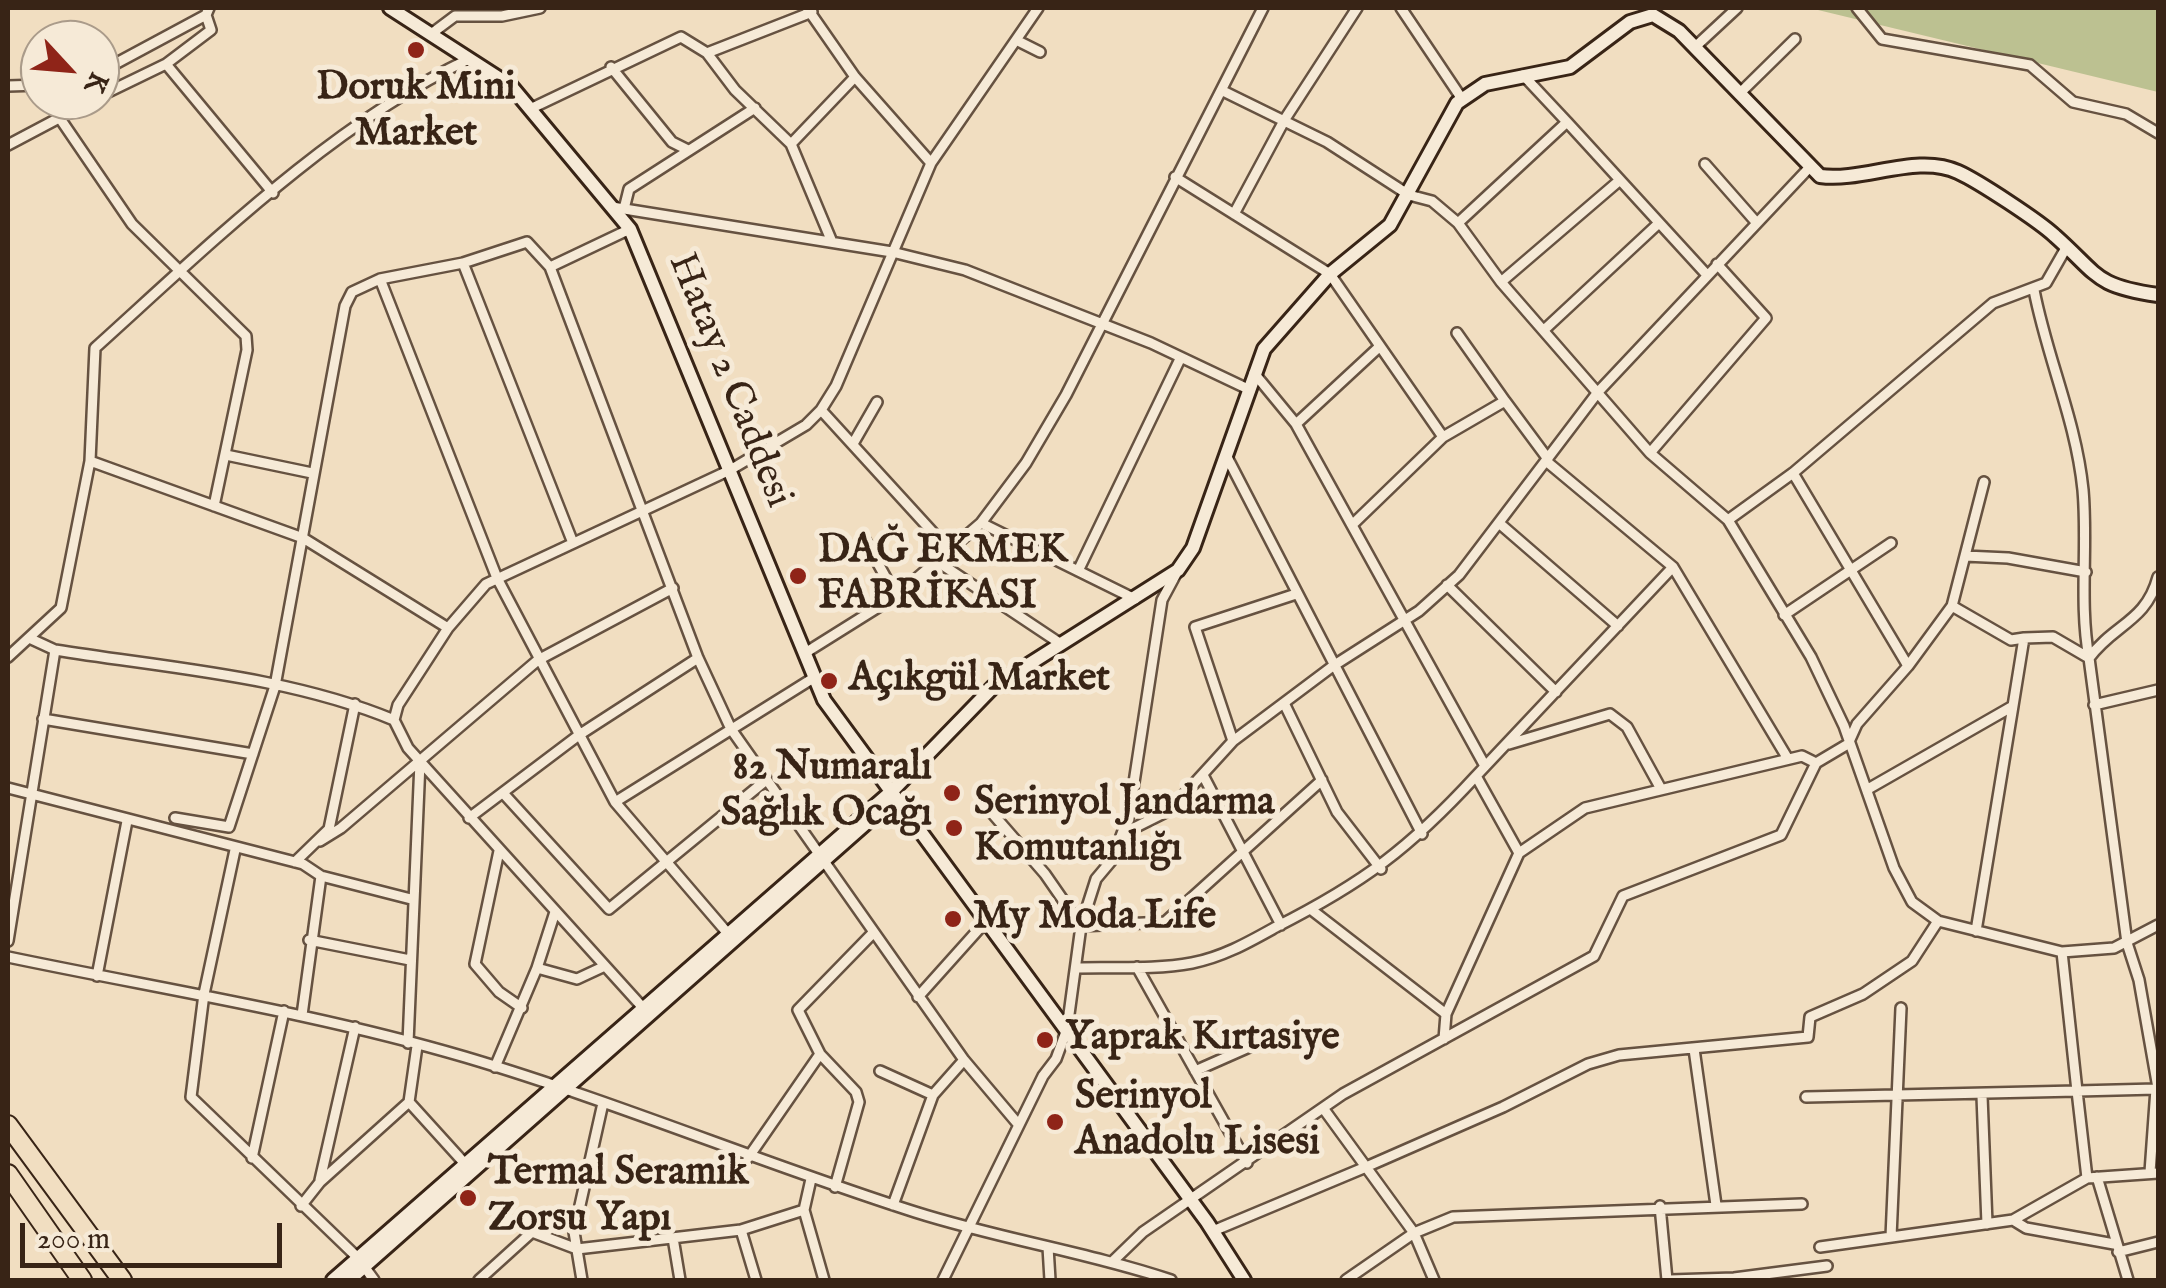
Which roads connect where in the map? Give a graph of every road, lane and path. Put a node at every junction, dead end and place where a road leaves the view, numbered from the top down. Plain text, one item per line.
1 (184, 8) edge
2 (390, 8) edge
3 (540, 8) edge
4 (1038, 8) edge
5 (1263, 8) edge
6 (1357, 8) edge
7 (1401, 8) edge
8 (1737, 8) edge
9 (1857, 8) edge
10 (810, 10) edge
11 (1650, 12) edge
12 (204, 13) edge
13 (431, 34) junction
14 (1795, 39) dead end
15 (1016, 40) junction
16 (1695, 47) junction
17 (1040, 52) dead end
18 (707, 53) junction
19 (469, 59) junction
20 (120, 61) edge
21 (166, 64) junction
22 (612, 68) junction
23 (1523, 76) junction
24 (855, 77) junction
25 (120, 86) edge
26 (1224, 91) junction
27 (1740, 94) junction
28 (1462, 100) junction
29 (754, 108) junction
30 (530, 109) junction
31 (1285, 119) junction
32 (54, 120) edge
33 (61, 120) edge
34 (1567, 122) junction
35 (2158, 132) edge
36 (791, 144) junction
37 (8, 145) edge
38 (688, 150) junction
39 (931, 164) junction
40 (1704, 164) dead end
41 (1809, 168) junction
42 (1175, 177) junction
43 (1620, 180) junction
44 (273, 193) junction
45 (1409, 195) junction
46 (618, 208) junction
47 (1234, 214) junction
48 (1756, 222) junction
49 (1458, 223) junction
50 (1659, 223) junction
51 (630, 229) junction
52 (832, 242) junction
53 (2066, 248) junction
54 (892, 252) junction
55 (463, 263) junction
56 (1717, 264) junction
57 (550, 267) junction
58 (180, 272) junction
59 (1330, 274) junction
60 (1707, 275) junction
61 (380, 279) junction
62 (1501, 282) junction
63 (2034, 290) junction
64 (2158, 295) edge
65 (1100, 324) junction
66 (1544, 330) junction
67 (1457, 334) dead end
68 (1378, 348) junction
69 (1180, 358) junction
70 (1254, 373) junction
71 (1248, 389) junction
72 (1598, 392) junction
73 (1505, 401) junction
74 (877, 402) dead end
75 (821, 410) junction
76 (1296, 424) junction
77 (1443, 437) junction
78 (854, 442) junction
79 (1650, 453) junction
80 (226, 455) junction
81 (1227, 457) junction
82 (90, 460) junction
83 (1547, 460) junction
84 (730, 470) junction
85 (312, 473) junction
86 (1793, 473) junction
87 (1984, 482) dead end
88 (214, 506) junction
89 (644, 510) junction
90 (1728, 520) junction
91 (981, 522) junction
92 (1499, 523) junction
93 (1352, 524) junction
94 (303, 538) junction
95 (864, 540) dead end
96 (573, 543) junction
97 (1892, 543) dead end
98 (948, 549) junction
99 (1965, 556) junction
100 (938, 562) junction
101 (1673, 567) junction
102 (1078, 570) junction
103 (1178, 570) junction
104 (1852, 570) junction
105 (2086, 572) junction
106 (2158, 577) edge
107 (497, 578) junction
108 (1448, 586) junction
109 (673, 588) junction
110 (1296, 594) junction
111 (896, 596) junction
112 (1135, 599) junction
113 (1952, 606) junction
114 (1784, 615) junction
115 (1405, 620) junction
116 (1618, 626) junction
117 (448, 628) junction
118 (29, 638) junction
119 (2024, 638) junction
120 (1060, 644) junction
121 (55, 650) junction
122 (805, 653) junction
123 (8, 656) edge
124 (698, 658) junction
125 (2090, 658) junction
126 (538, 660) junction
127 (1332, 666) junction
128 (1908, 666) junction
129 (815, 677) junction
130 (275, 686) junction
131 (2158, 690) edge
132 (1556, 692) junction
133 (1284, 703) junction
134 (355, 704) junction
135 (2094, 705) junction
136 (2013, 706) junction
137 (44, 719) junction
138 (394, 720) junction
139 (730, 729) junction
140 (578, 735) junction
141 (1233, 742) junction
142 (1848, 744) junction
143 (1505, 746) junction
144 (253, 754) junction
145 (1788, 759) junction
146 (420, 762) junction
147 (1816, 763) junction
148 (1485, 766) junction
149 (1203, 774) junction
150 (1476, 776) junction
151 (1322, 780) junction
152 (765, 781) junction
153 (8, 788) edge
154 (1661, 789) junction
155 (1868, 789) junction
156 (892, 791) junction
157 (503, 793) junction
158 (32, 796) junction
159 (615, 802) junction
160 (985, 805) dead end
161 (176, 818) dead end
162 (469, 818) junction
163 (127, 821) junction
164 (1122, 834) junction
165 (1422, 834) junction
166 (320, 841) junction
167 (235, 850) junction
168 (499, 851) junction
169 (1243, 852) junction
170 (1519, 853) junction
171 (821, 857) junction
172 (1263, 861) dead end
173 (296, 862) junction
174 (666, 864) junction
175 (1251, 868) junction
176 (1381, 869) junction
177 (322, 876) junction
178 (411, 899) junction
179 (1313, 911) junction
180 (555, 912) junction
181 (987, 920) junction
182 (1938, 922) junction
183 (2158, 924) edge
184 (1280, 925) junction
185 (1081, 926) junction
186 (1976, 931) junction
187 (872, 934) junction
188 (731, 937) junction
189 (309, 940) junction
190 (8, 941) edge
191 (2126, 943) junction
192 (2062, 952) junction
193 (8, 957) edge
194 (410, 960) junction
195 (605, 966) junction
196 (1136, 967) junction
197 (537, 968) junction
198 (1077, 968) junction
199 (97, 976) junction
200 (204, 994) junction
201 (918, 997) junction
202 (522, 1008) junction
203 (1900, 1008) dead end
204 (284, 1010) junction
205 (646, 1011) junction
206 (1446, 1014) junction
207 (302, 1016) junction
208 (354, 1026) junction
209 (1067, 1029) junction
210 (1272, 1037) dead end
211 (1444, 1039) junction
212 (413, 1044) junction
213 (1694, 1050) junction
214 (820, 1054) junction
215 (964, 1060) junction
216 (495, 1067) junction
217 (880, 1071) dead end
218 (1195, 1071) junction
219 (560, 1088) junction
220 (2157, 1089) edge
221 (2077, 1091) junction
222 (933, 1095) junction
223 (1806, 1096) dead end
224 (1982, 1096) junction
225 (1896, 1097) junction
226 (409, 1102) junction
227 (603, 1103) junction
228 (1324, 1108) junction
229 (1018, 1124) junction
230 (8, 1126) edge
231 (252, 1158) junction
232 (748, 1158) junction
233 (1246, 1163) junction
234 (468, 1167) junction
235 (1366, 1167) junction
236 (2154, 1173) edge
237 (8, 1174) edge
238 (2092, 1177) junction
239 (811, 1179) junction
240 (320, 1182) junction
241 (835, 1186) junction
242 (1192, 1202) junction
243 (1802, 1204) dead end
244 (893, 1205) junction
245 (1716, 1205) junction
246 (301, 1206) junction
247 (1660, 1206) junction
248 (804, 1210) junction
249 (2013, 1220) junction
250 (1987, 1224) junction
251 (965, 1228) junction
252 (741, 1230) junction
253 (1213, 1231) junction
254 (1414, 1233) junction
255 (1890, 1237) junction
256 (673, 1238) junction
257 (2158, 1242) edge
258 (1048, 1247) junction
259 (1820, 1247) dead end
260 (2116, 1248) junction
261 (578, 1249) junction
262 (362, 1262) junction
263 (1112, 1262) junction
264 (1827, 1266) dead end
265 (1133, 1268) junction
266 (82, 1280) edge
267 (122, 1280) edge
268 (333, 1280) edge
269 (348, 1280) edge
270 (374, 1280) edge
271 (478, 1280) edge
272 (582, 1280) edge
273 (680, 1280) edge
274 (756, 1280) edge
275 (824, 1280) edge
276 (943, 1280) edge
277 (1050, 1280) edge
278 (1133, 1280) edge
279 (1171, 1280) edge
280 (1244, 1280) edge
281 (1346, 1280) edge
282 (1434, 1280) edge
283 (1669, 1280) edge
284 (2128, 1280) edge

1 - 12 street
2 - 13 street, Hatay 2 Caddesi
3 - 13 street
4 - 15 street
5 - 26 street
6 - 31 street
7 - 28 street
8 - 16 street
9 - 35 street
10 - 18 street
10 - 24 street
11 - 16 street
11 - 23 street
12 - 20 street
12 - 21 street
13 - 19 street, Hatay 2 Caddesi
14 - 27 street
15 - 17 street
15 - 39 street
16 - 27 street
18 - 22 street
18 - 29 street
19 - 30 street, Hatay 2 Caddesi
19 - 44 street
21 - 25 street
21 - 44 street
22 - 30 street
22 - 38 street
23 - 28 street
23 - 34 street
24 - 36 street
24 - 39 street
26 - 31 street
26 - 42 street
27 - 41 street
28 - 45 street
29 - 36 street
29 - 38 street
30 - 46 street, Hatay 2 Caddesi
31 - 45 street
31 - 47 street
32 - 37 street
33 - 58 street
34 - 43 street
34 - 49 street
36 - 52 street
38 - 46 street
39 - 54 street
40 - 48 street
41 - 48 street
41 - 53 street
42 - 47 street
42 - 65 street
43 - 50 street
43 - 62 street
44 - 58 street
45 - 49 street
45 - 59 street
46 - 51 street, Hatay 2 Caddesi
46 - 52 street
47 - 59 street
48 - 56 street
49 - 62 street
50 - 60 street
50 - 66 street
51 - 57 street
51 - 84 street, Hatay 2 Caddesi
52 - 54 street
53 - 63 street
53 - 64 street
54 - 65 street
54 - 75 street
55 - 57 street
55 - 61 street
55 - 96 street
56 - 60 street
56 - 79 street
57 - 89 street
58 - 80 street
58 - 82 street
59 - 68 street
59 - 70 street
60 - 72 street
61 - 85 street
61 - 107 street
62 - 66 street
63 - 86 street
63 - 105 street
65 - 69 street
65 - 91 street
66 - 72 street
67 - 73 street
68 - 76 street
68 - 77 street
69 - 71 street
69 - 102 street
70 - 71 street
70 - 76 street
71 - 81 street
72 - 79 street
72 - 83 street
73 - 77 street
73 - 83 street
74 - 78 street
75 - 78 street
75 - 84 street
76 - 93 street
77 - 93 street
78 - 98 street
79 - 90 street
80 - 85 street
80 - 88 street
81 - 103 street
81 - 110 street
82 - 88 street
82 - 118 street
83 - 92 street
83 - 101 street
84 - 89 street
84 - 122 street, Hatay 2 Caddesi
85 - 94 street
86 - 90 street
86 - 104 street
87 - 99 street
88 - 94 street
89 - 96 street
89 - 109 street
90 - 114 street
91 - 98 street
91 - 102 street
92 - 108 street
92 - 116 street
93 - 115 street
94 - 117 street
94 - 130 street
95 - 111 street
96 - 107 street
97 - 104 street
98 - 100 street
99 - 105 street
99 - 113 street
100 - 111 street
100 - 120 street
101 - 116 street
101 - 145 street
102 - 112 street
103 - 112 street
103 - 164 street
104 - 114 street
104 - 128 street
105 - 125 street
106 - 125 street
107 - 117 street
107 - 126 street
108 - 115 street
108 - 132 street
109 - 124 street
109 - 126 street
110 - 127 street
110 - 141 street
111 - 122 street
112 - 120 street
113 - 119 street
113 - 128 street
114 - 142 street
115 - 127 street
115 - 148 street
116 - 132 street
117 - 138 street
118 - 121 street
118 - 123 street
119 - 125 street
119 - 136 street
120 - 156 street
121 - 130 street
121 - 137 street
122 - 129 street, Hatay 2 Caddesi
124 - 139 street
124 - 140 street
125 - 135 street
126 - 140 street
126 - 146 street
127 - 133 street
127 - 165 street
128 - 142 street
129 - 139 street
129 - 156 street, Hatay 2 Caddesi
130 - 134 street
130 - 144 street
131 - 135 street
132 - 143 street
133 - 141 street
133 - 151 street
134 - 138 street
134 - 166 street
135 - 191 street
136 - 155 street
136 - 186 street
137 - 144 street
137 - 158 street
138 - 146 street
139 - 152 street
139 - 159 street
140 - 157 street
140 - 159 street
141 - 149 street
142 - 147 street
142 - 155 street
143 - 148 street
143 - 154 street
144 - 161 street
145 - 147 street
145 - 154 street
146 - 162 street
146 - 166 street
146 - 178 street
147 - 211 street
148 - 150 street
149 - 164 street
149 - 169 street
150 - 165 street
150 - 170 street
151 - 169 street
151 - 176 street
152 - 171 street
152 - 174 street
153 - 158 street
154 - 170 street
155 - 182 street
156 - 171 street
156 - 181 street, Hatay 2 Caddesi
157 - 162 street
157 - 174 street
158 - 163 street
158 - 190 street
159 - 174 street
160 - 185 street
162 - 168 street
163 - 167 street
163 - 199 street
164 - 185 street
165 - 176 street
166 - 173 street
167 - 173 street
167 - 200 street
168 - 180 street
168 - 202 street
169 - 175 street
169 - 185 street
170 - 206 street
171 - 187 street
171 - 188 street
172 - 175 street
173 - 177 street
174 - 188 street
175 - 184 street
176 - 179 street
177 - 178 street
177 - 189 street
178 - 194 street
179 - 184 street
179 - 206 street
180 - 195 street
180 - 197 street
181 - 201 street
181 - 209 street, Hatay 2 Caddesi
182 - 186 street
182 - 213 street
183 - 191 street
184 - 196 street
185 - 198 street
186 - 192 street
187 - 201 street
187 - 214 street
188 - 205 street
189 - 194 street
189 - 207 street
191 - 192 street
191 - 220 street
192 - 221 street
193 - 199 street
194 - 212 street
195 - 197 street
195 - 205 street
196 - 198 street
196 - 218 street
197 - 202 street
198 - 209 street
199 - 200 street
200 - 204 street
200 - 231 street
201 - 215 street
202 - 216 street
203 - 225 street
204 - 207 street
204 - 231 street
205 - 219 street
206 - 211 street
207 - 208 street
208 - 212 street
208 - 240 street
209 - 229 street
209 - 242 street, Hatay 2 Caddesi
210 - 218 street
211 - 228 street
212 - 216 street
212 - 226 street
213 - 235 street
213 - 245 street
214 - 232 street
214 - 241 street
215 - 222 street
215 - 229 street
216 - 219 street
217 - 222 street
218 - 233 street
219 - 227 street
219 - 234 street
220 - 221 street
220 - 236 street
221 - 224 street
221 - 238 street
222 - 244 street
223 - 225 street
224 - 225 street
224 - 250 street
225 - 255 street
226 - 234 street
226 - 240 street
227 - 232 street
227 - 261 street
228 - 233 street
228 - 235 street
229 - 251 street
230 - 267 highway
231 - 246 street
232 - 239 street
233 - 242 street
234 - 262 street
235 - 253 street
235 - 254 street
236 - 238 street
237 - 266 highway
238 - 249 street
238 - 260 street
239 - 241 street
239 - 248 street
240 - 246 street
241 - 244 street
242 - 253 street, Hatay 2 Caddesi
242 - 263 street
243 - 245 street
244 - 251 street
245 - 247 street
246 - 262 street
247 - 254 street
247 - 283 street
248 - 252 street
248 - 275 street
249 - 250 street
249 - 260 street
250 - 255 street
251 - 258 street
251 - 276 street
252 - 256 street
252 - 274 street
253 - 280 street, Hatay 2 Caddesi
254 - 281 street
254 - 282 street
255 - 259 street
256 - 261 street
256 - 273 street
257 - 260 street
258 - 263 street
258 - 277 street
260 - 284 street
261 - 271 street
261 - 272 street
262 - 268 street
262 - 269 street
262 - 270 street
263 - 265 street
264 - 283 street
265 - 278 street
265 - 279 street

